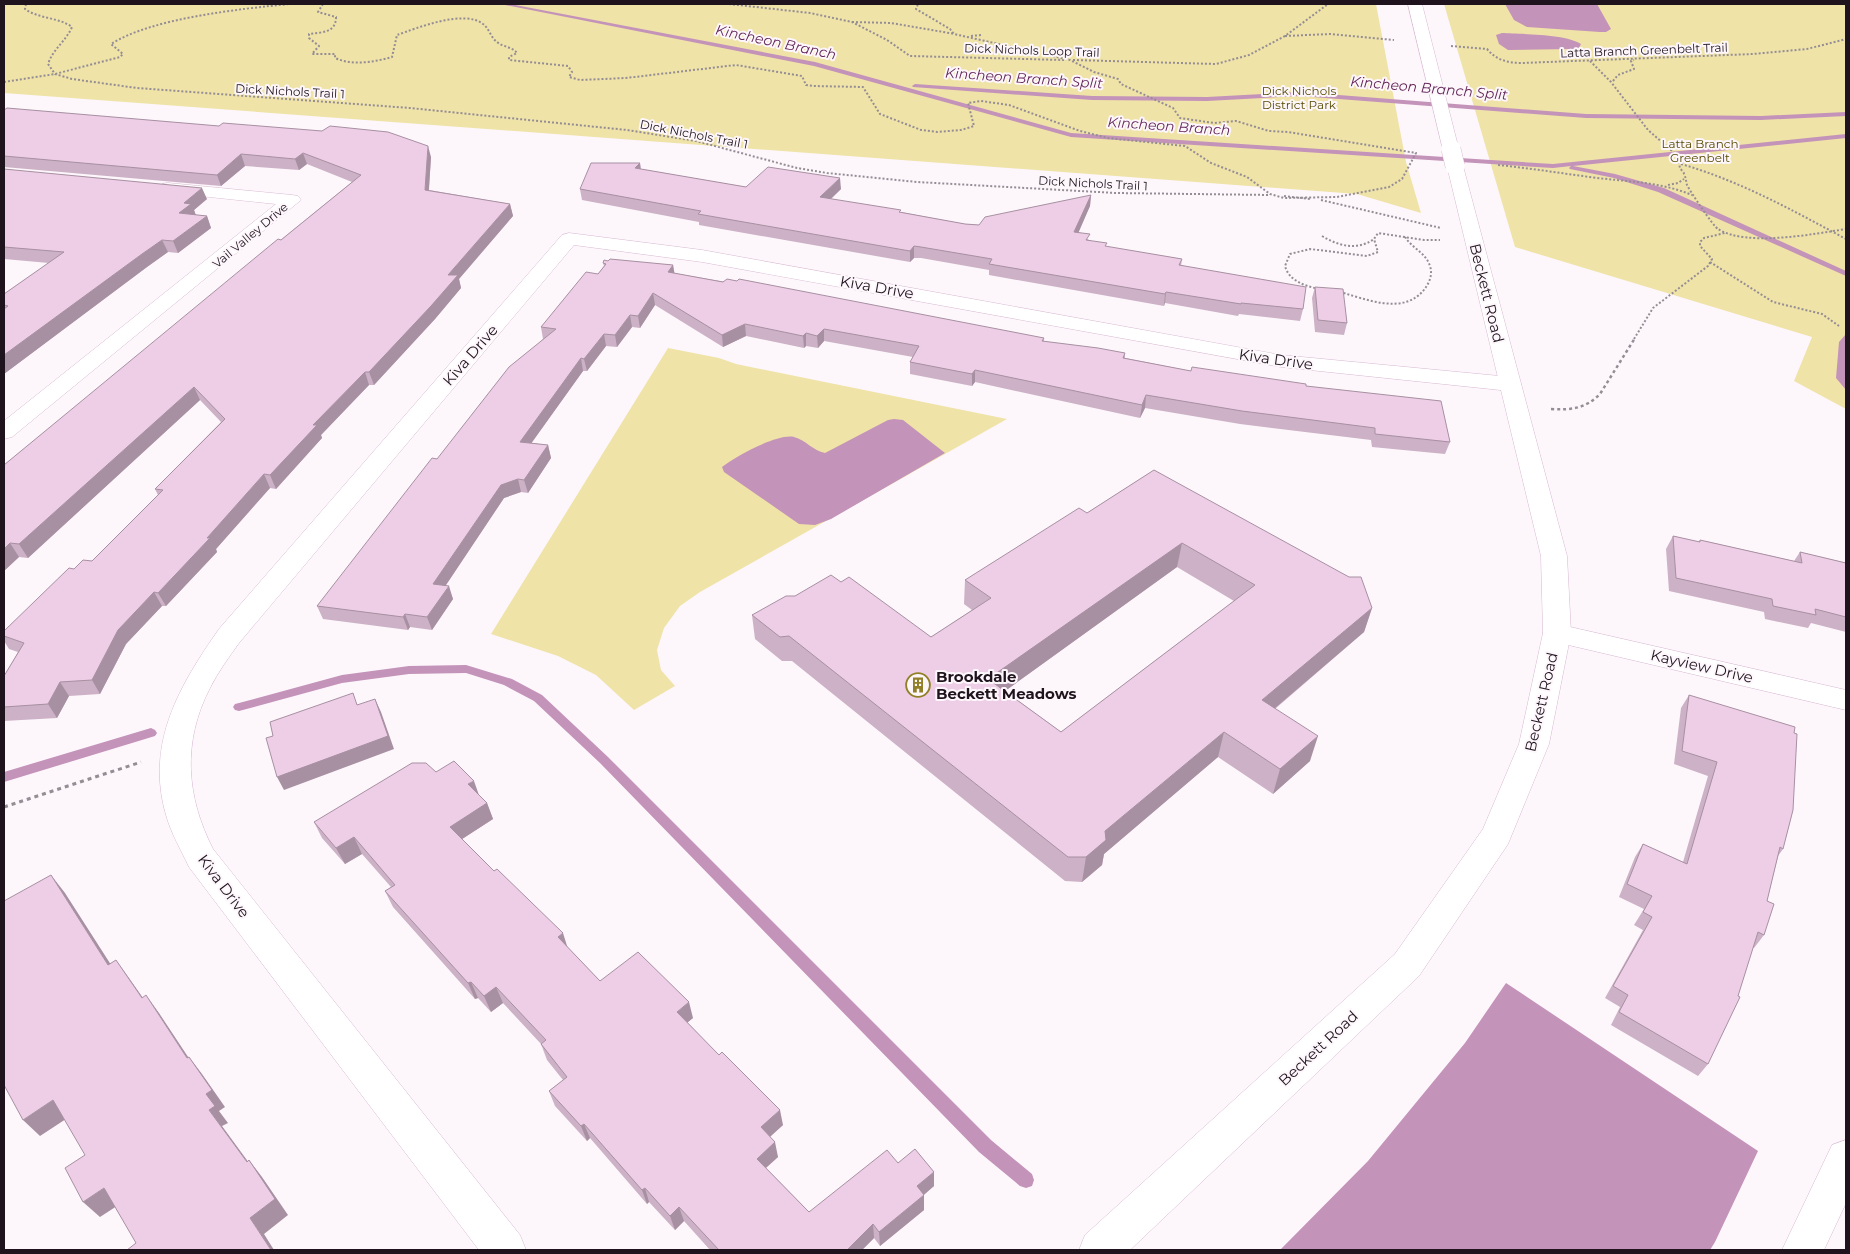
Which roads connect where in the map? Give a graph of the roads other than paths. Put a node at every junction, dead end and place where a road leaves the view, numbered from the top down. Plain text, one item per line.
1 (1414, 4) edge
2 (148, 186) edge
3 (1510, 384) junction
4 (4, 432) edge
5 (1557, 633) junction
6 (1846, 700) edge
7 (1846, 1159) edge
8 (506, 1250) edge
9 (1100, 1250) edge
10 (1804, 1250) edge

1 - 3 street, Beckett Road
2 - 4 street, Vail Valley Drive
3 - 5 street, Beckett Road
3 - 8 street, Kiva Drive
5 - 6 street, Kayview Drive
5 - 9 street, Beckett Road
7 - 10 street

